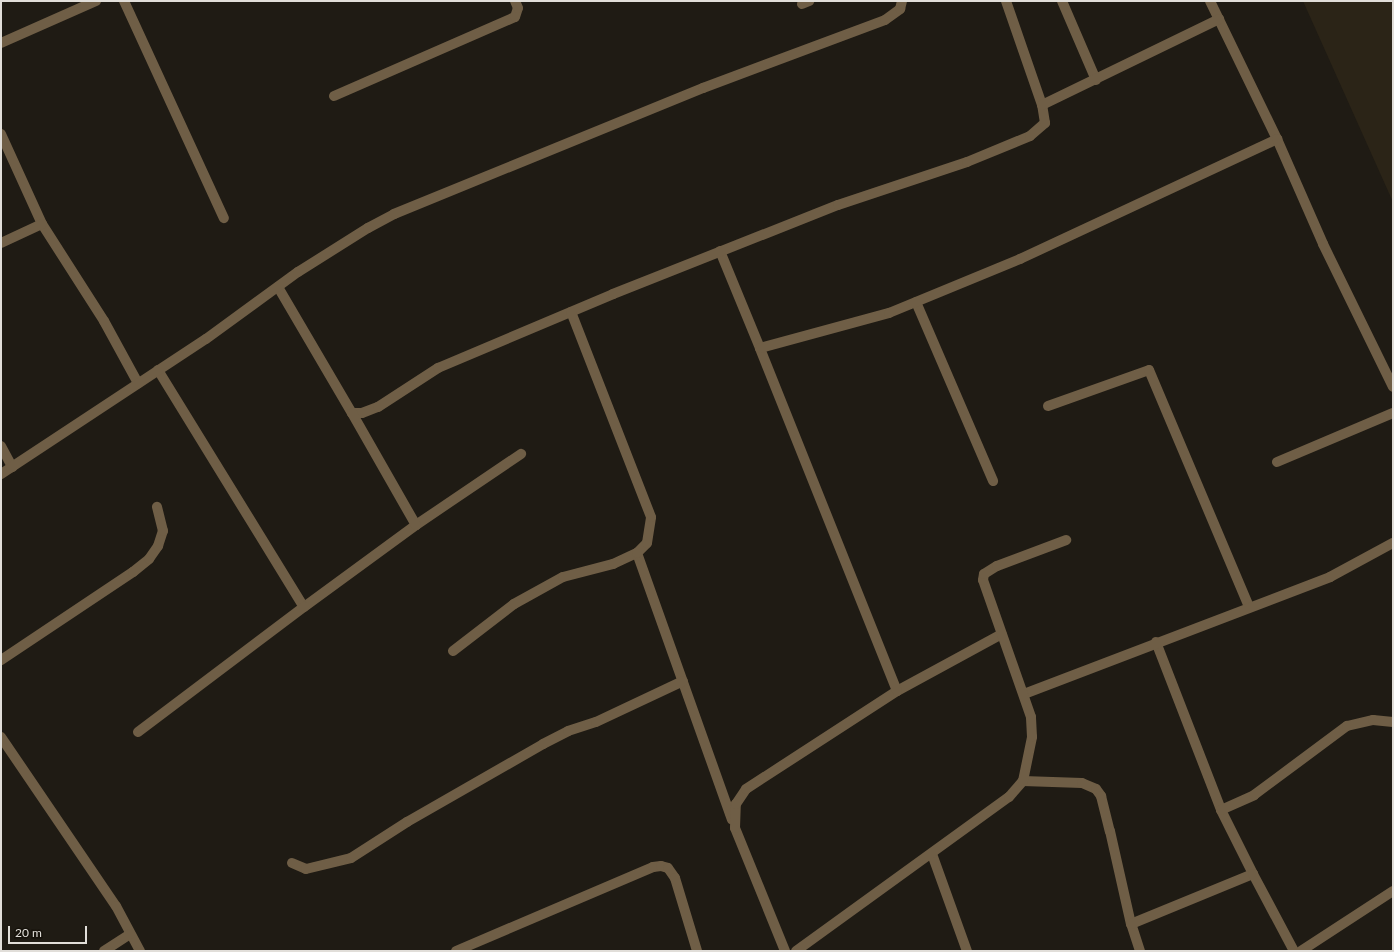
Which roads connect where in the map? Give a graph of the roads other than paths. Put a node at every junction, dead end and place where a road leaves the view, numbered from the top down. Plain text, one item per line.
1 (96, 1) edge
2 (124, 1) edge
3 (515, 1) edge
4 (902, 1) edge
5 (1006, 1) edge
6 (1062, 1) edge
7 (1210, 1) edge
8 (1218, 19) junction
9 (1, 44) edge
10 (1096, 80) junction
11 (334, 96) dead end
12 (1042, 106) junction
13 (1, 134) edge
14 (1277, 139) junction
15 (224, 218) dead end
16 (42, 224) junction
17 (1, 243) edge
18 (720, 251) junction
19 (278, 287) junction
20 (916, 302) junction
21 (571, 312) junction
22 (760, 348) junction
23 (158, 370) junction
24 (138, 383) junction
25 (1393, 387) edge
26 (1048, 406) dead end
27 (352, 413) junction
28 (1393, 413) edge
29 (1, 446) edge
30 (521, 454) dead end
31 (1277, 462) dead end
32 (12, 467) junction
33 (1, 474) edge
34 (993, 480) dead end
35 (157, 507) dead end
36 (416, 525) junction
37 (1066, 540) dead end
38 (1393, 543) edge
39 (637, 553) junction
40 (304, 607) junction
41 (1249, 607) junction
42 (1002, 634) junction
43 (1156, 642) junction
44 (453, 651) dead end
45 (1, 660) edge
46 (683, 681) junction
47 (897, 690) junction
48 (1024, 694) junction
49 (1393, 722) edge
50 (138, 732) dead end
51 (1, 737) edge
52 (1023, 781) junction
53 (1221, 810) junction
54 (735, 828) junction
55 (932, 854) junction
56 (292, 863) dead end
57 (1253, 874) junction
58 (1393, 891) edge
59 (1131, 924) junction
60 (130, 934) junction
61 (104, 951) edge
62 (140, 951) edge
63 (456, 951) edge
64 (697, 951) edge
65 (785, 951) edge
66 (796, 951) edge
67 (967, 951) edge
68 (1140, 951) edge
69 (1294, 951) edge
70 (1301, 951) edge

1 - 9 street
2 - 15 street
3 - 11 street
4 - 19 street
5 - 12 street
6 - 10 street
7 - 8 street
8 - 10 street
8 - 14 street
10 - 12 street
12 - 18 street
13 - 16 street
14 - 20 street
14 - 25 street
16 - 17 street
16 - 24 street
18 - 21 street
18 - 22 street
19 - 23 street
19 - 27 street
20 - 22 street
20 - 34 street
21 - 27 street
21 - 39 street
22 - 47 street
23 - 24 street
23 - 40 street
24 - 32 street
26 - 41 street
27 - 36 street
28 - 31 street
29 - 32 street
30 - 36 street
32 - 33 street
35 - 45 street
36 - 40 street
37 - 42 street
38 - 41 street
39 - 44 street
39 - 46 street
40 - 50 street
41 - 43 street
42 - 47 street
42 - 48 street
43 - 48 street
43 - 53 street
46 - 54 street
46 - 56 street
47 - 54 street
48 - 52 street
49 - 53 street
51 - 60 street
52 - 55 street
52 - 59 street
53 - 57 street
54 - 65 street
55 - 66 street
55 - 67 street
57 - 59 street
57 - 69 street
58 - 70 street
59 - 68 street
60 - 61 street
60 - 62 street
63 - 64 street

